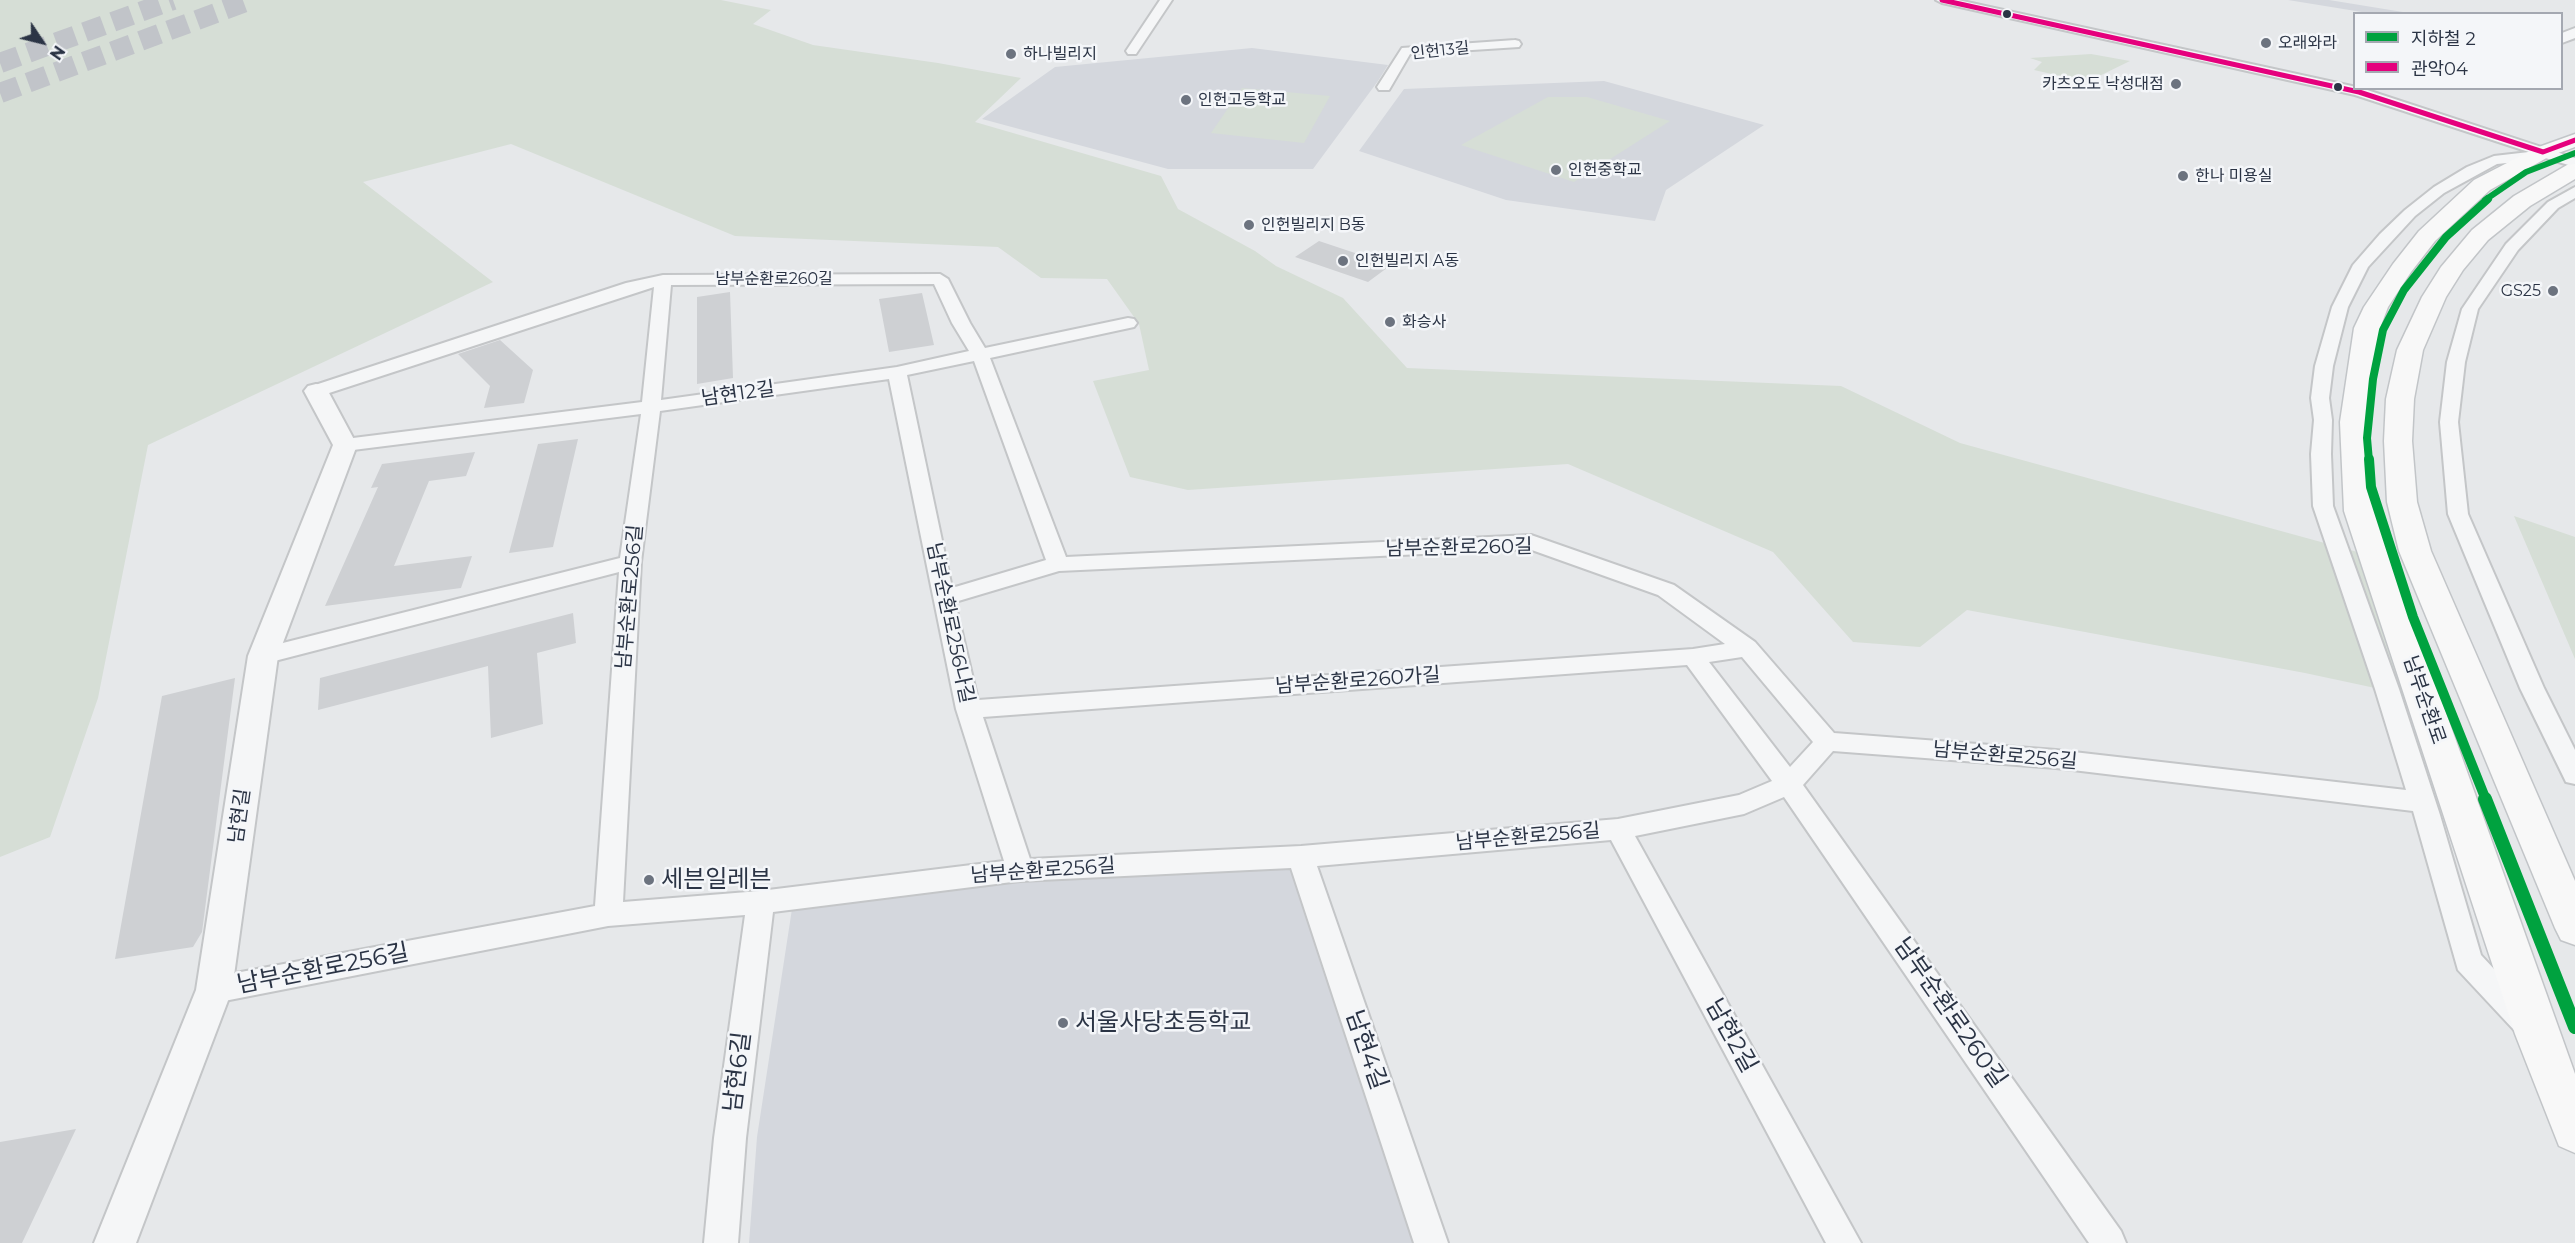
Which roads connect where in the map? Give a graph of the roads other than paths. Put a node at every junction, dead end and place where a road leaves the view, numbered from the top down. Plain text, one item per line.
1 (1166, 0) edge
2 (1941, 0) edge
3 (1515, 44) dead end
4 (1132, 51) dead end
5 (1384, 87) dead end
6 (2575, 140) edge
7 (2540, 154) junction
8 (2575, 163) edge
9 (2575, 170) edge
10 (2575, 191) edge
11 (663, 280) junction
12 (1128, 323) dead end
13 (980, 354) junction
14 (897, 372) junction
15 (316, 391) joint
16 (651, 407) junction
17 (345, 445) junction
18 (630, 562) junction
19 (1058, 564) junction
20 (943, 598) junction
21 (1747, 648) junction
22 (263, 656) junction
23 (1693, 657) junction
24 (968, 709) junction
25 (1827, 742) junction
26 (2575, 775) edge
27 (1789, 784) junction
28 (2422, 802) junction
29 (1618, 829) junction
30 (1301, 857) junction
31 (1020, 870) junction
32 (759, 902) junction
33 (608, 915) junction
34 (2575, 928) edge
35 (214, 990) junction
36 (2537, 1034) junction
37 (2575, 1131) edge
38 (115, 1243) edge
39 (721, 1243) edge
40 (1431, 1243) edge
41 (1844, 1243) edge
42 (2109, 1243) edge

1 - 4 street
2 - 7 street
3 - 5 street, 인헌13길
6 - 7 main road, 남부순환로
7 - 8 street
7 - 28 street
7 - 36 main road, 남부순환로
9 - 34 main road
10 - 26 street
11 - 13 street, 남부순환로260길
11 - 15 street, 남부순환로260길
11 - 16 street, 남부순환로256길
12 - 13 street, 남현12길
13 - 14 street, 남현12길
13 - 19 street, 남부순환로260길
14 - 16 street, 남현12길
14 - 20 street, 남부순환로256나길
15 - 17 street
16 - 17 street, 남현12길
16 - 18 street, 남부순환로256길
17 - 22 street, 남현길
18 - 22 street
18 - 33 street, 남부순환로256길
19 - 20 street, 남부순환로260길
19 - 21 street, 남부순환로260길
20 - 24 street, 남부순환로256나길
21 - 23 street, 남부순환로260가길
21 - 25 street, 남부순환로260길
22 - 35 street, 남현길
23 - 24 street, 남부순환로260가길
23 - 27 street, 남부순환로260길
24 - 31 street, 남부순환로256나길
25 - 27 street, 남부순환로256길
25 - 28 street, 남부순환로256길
27 - 29 street, 남부순환로256길
27 - 42 street, 남부순환로260길
28 - 36 street
29 - 30 street, 남부순환로256길
29 - 41 street, 남현2길
30 - 31 street, 남부순환로256길
30 - 40 street, 남현4길
31 - 32 street, 남부순환로256길
32 - 33 street, 남부순환로256길
32 - 39 street, 남현6길
33 - 35 street, 남부순환로256길
35 - 38 street, 남현길
36 - 37 main road, 남부순환로

